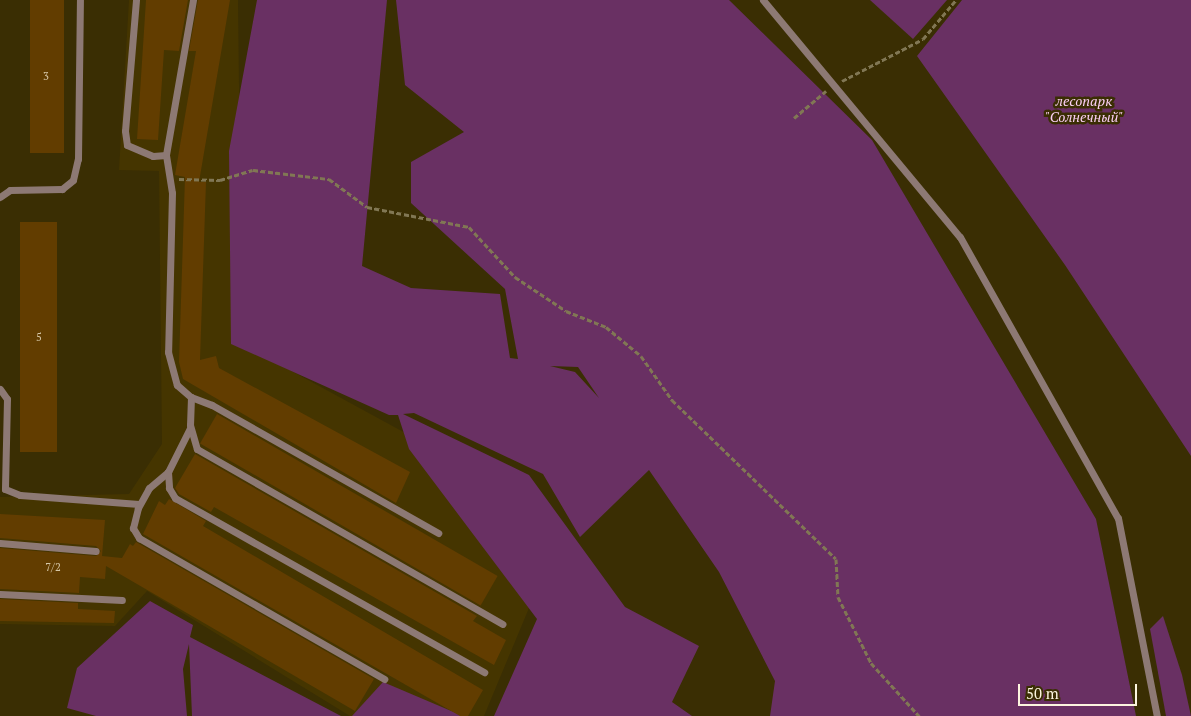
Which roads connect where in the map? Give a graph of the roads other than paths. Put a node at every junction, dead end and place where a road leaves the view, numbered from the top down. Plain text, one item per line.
1 (80, 0) edge
2 (136, 0) edge
3 (193, 0) edge
4 (763, 0) edge
5 (166, 154) junction
6 (0, 197) edge
7 (0, 388) edge
8 (191, 397) junction
9 (190, 428) junction
10 (168, 472) junction
11 (3, 489) edge
12 (139, 504) junction
13 (438, 532) dead end
14 (0, 543) edge
15 (96, 551) dead end
16 (0, 594) edge
17 (122, 600) dead end
18 (502, 624) dead end
19 (484, 672) dead end
20 (384, 679) dead end
21 (1157, 716) edge

1 - 6 lane
2 - 5 lane
3 - 5 lane
4 - 21 lane
5 - 8 lane
7 - 11 lane
8 - 9 lane
8 - 13 lane
9 - 10 lane
9 - 18 lane
10 - 12 lane
10 - 19 lane
11 - 12 lane
12 - 20 lane
14 - 15 lane
16 - 17 lane

